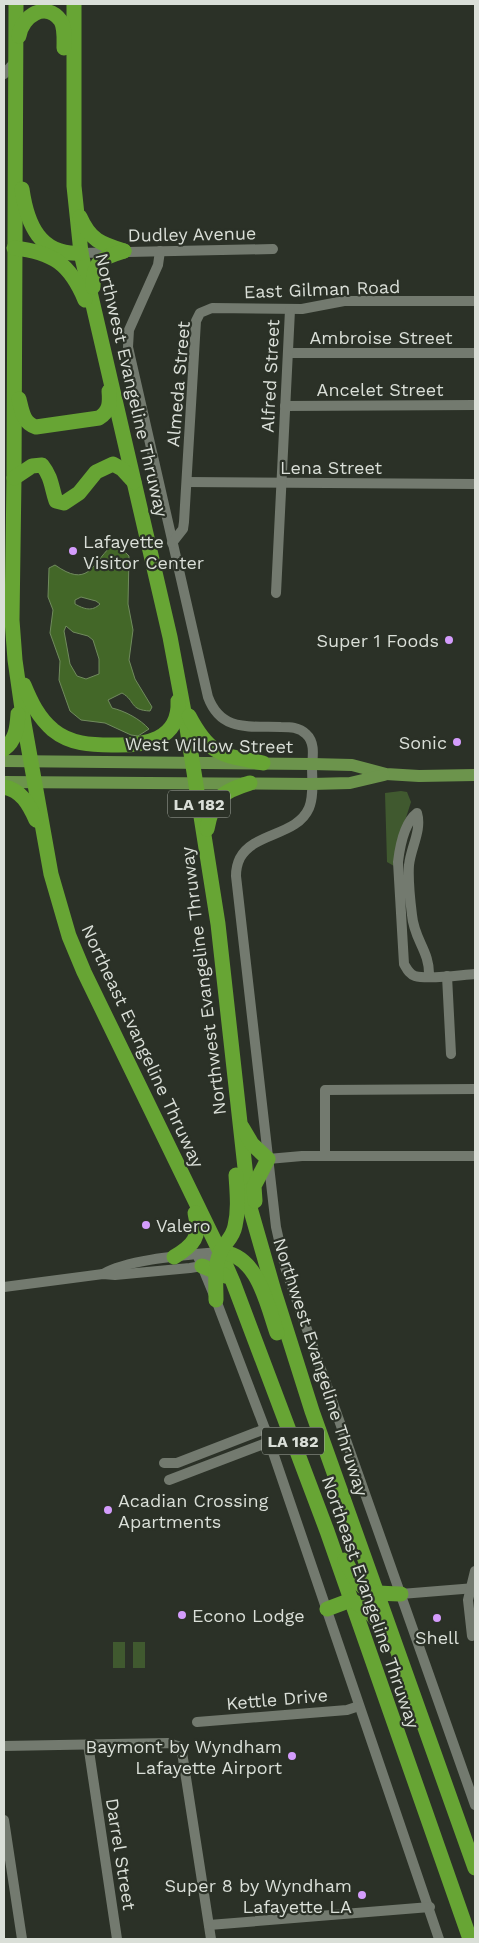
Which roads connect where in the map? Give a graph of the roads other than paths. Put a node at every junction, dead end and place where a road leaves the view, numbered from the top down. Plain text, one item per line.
1 (16, 4) edge
2 (74, 4) edge
3 (15, 62) junction
4 (4, 74) edge
5 (16, 151) junction
6 (74, 163) junction
7 (76, 210) junction
8 (9, 248) edge
9 (272, 249) dead end
10 (124, 251) junction
11 (160, 251) junction
12 (82, 252) junction
13 (4, 269) edge
14 (14, 289) junction
15 (475, 301) edge
16 (93, 305) junction
17 (290, 310) junction
18 (200, 313) joint
19 (288, 353) junction
20 (475, 353) edge
21 (104, 356) junction
22 (108, 374) junction
23 (15, 386) junction
24 (475, 405) edge
25 (285, 406) junction
26 (14, 478) junction
27 (187, 482) junction
28 (282, 483) junction
29 (136, 484) junction
30 (475, 484) edge
31 (172, 543) junction
32 (276, 593) dead end
33 (15, 660) junction
34 (178, 680) junction
35 (20, 698) junction
36 (182, 705) junction
37 (4, 749) edge
38 (4, 761) edge
39 (30, 761) junction
40 (192, 762) junction
41 (263, 763) junction
42 (312, 764) junction
43 (386, 774) junction
44 (475, 775) edge
45 (4, 782) edge
46 (34, 782) junction
47 (196, 783) junction
48 (250, 783) junction
49 (312, 784) junction
50 (4, 787) edge
51 (205, 840) junction
52 (44, 841) junction
53 (399, 852) junction
54 (411, 855) junction
55 (407, 914) junction
56 (475, 974) edge
57 (429, 976) junction
58 (447, 976) junction
59 (232, 1053) junction
60 (451, 1054) dead end
61 (475, 1089) edge
62 (239, 1122) junction
63 (325, 1156) junction
64 (475, 1156) edge
65 (268, 1159) junction
66 (190, 1192) junction
67 (256, 1222) junction
68 (220, 1252) junction
69 (174, 1257) junction
70 (199, 1260) junction
71 (217, 1272) junction
72 (103, 1274) junction
73 (233, 1282) junction
74 (4, 1287) edge
75 (216, 1300) junction
76 (312, 1411) junction
77 (265, 1429) junction
78 (269, 1442) junction
79 (164, 1463) dead end
80 (169, 1480) dead end
81 (328, 1531) junction
82 (475, 1571) edge
83 (473, 1588) edge
84 (378, 1593) junction
85 (401, 1594) junction
86 (351, 1600) junction
87 (327, 1609) junction
88 (472, 1636) dead end
89 (399, 1652) junction
90 (360, 1706) junction
91 (196, 1722) dead end
92 (88, 1744) junction
93 (4, 1746) edge
94 (475, 1805) edge
95 (4, 1820) edge
96 (475, 1868) edge
97 (430, 1907) junction
98 (209, 1926) junction
99 (22, 1939) edge
100 (118, 1939) edge
101 (211, 1939) edge
102 (440, 1939) edge
103 (470, 1939) edge

1 - 3 highway, Northeast Evangeline Thruway / LA 182
2 - 6 highway, Northwest Evangeline Thruway / LA 182
3 - 4 street
3 - 5 highway, Northeast Evangeline Thruway / LA 182
3 - 6 highway
5 - 8 highway, Northeast Evangeline Thruway / LA 182
5 - 12 highway
6 - 7 highway, Northwest Evangeline Thruway / LA 182
7 - 10 highway
7 - 12 highway, Northwest Evangeline Thruway / LA 182
8 - 14 highway, Northeast Evangeline Thruway / LA 182
8 - 21 highway
9 - 11 street, Dudley Avenue
10 - 11 street, Dudley Avenue
10 - 12 street, Dudley Avenue
10 - 16 highway
11 - 31 street, Northwest Evangeline Thruway
12 - 16 highway, Northwest Evangeline Thruway / LA 182
13 - 14 highway
14 - 23 highway, Northeast Evangeline Thruway / LA 182
15 - 17 street, East Gilman Road
16 - 21 highway, Northwest Evangeline Thruway / LA 182
17 - 18 street, East Gilman Road
17 - 19 street, Alfred Street
18 - 27 street, Almeda Street
19 - 20 street, Ambroise Street
19 - 25 street, Alfred Street
21 - 22 highway, Northwest Evangeline Thruway / LA 182
22 - 23 highway
22 - 29 highway, Northwest Evangeline Thruway / LA 182
23 - 26 highway, Northeast Evangeline Thruway / LA 182
24 - 25 street, Ancelet Street
25 - 28 street, Alfred Street
26 - 29 highway
26 - 33 highway, Northeast Evangeline Thruway / LA 182
27 - 28 street, Lena Street
27 - 31 street, Almeda Street
28 - 30 street, Lena Street
28 - 32 street, Alfred Street
29 - 34 highway, Northwest Evangeline Thruway / LA 182
31 - 42 street, Northwest Evangeline Thruway
33 - 34 highway
33 - 35 highway, Northeast Evangeline Thruway / LA 182
34 - 36 highway, Northwest Evangeline Thruway / LA 182
35 - 37 highway
35 - 39 highway, Northeast Evangeline Thruway / LA 182
36 - 40 highway, Northwest Evangeline Thruway / LA 182
36 - 41 highway
38 - 39 main road, West Willow Street
39 - 40 main road, West Willow Street
39 - 46 highway, Northeast Evangeline Thruway / LA 182
40 - 41 main road, West Willow Street
40 - 47 highway, Northwest Evangeline Thruway / LA 182
41 - 42 main road, West Willow Street
42 - 43 main road, West Willow Street
42 - 49 street, Northwest Evangeline Thruway
43 - 44 main road, West Willow Street
43 - 49 main road, West Willow Street
45 - 46 main road, West Willow Street
46 - 47 main road, West Willow Street
46 - 52 highway, Northeast Evangeline Thruway / LA 182
47 - 48 main road, West Willow Street
47 - 51 highway, Northwest Evangeline Thruway / LA 182
48 - 49 main road, West Willow Street
48 - 51 highway
49 - 65 street, Northwest Evangeline Thruway
50 - 52 highway
51 - 59 highway, Northwest Evangeline Thruway / LA 182
52 - 66 highway, Northeast Evangeline Thruway / LA 182
53 - 54 street
53 - 54 street
53 - 55 street
54 - 55 street
55 - 57 street
55 - 57 street
56 - 58 street
57 - 58 street
58 - 60 street
59 - 62 highway, Northwest Evangeline Thruway / LA 182
59 - 68 highway
61 - 63 street
62 - 65 highway
62 - 67 highway, Northwest Evangeline Thruway / LA 182
63 - 64 street
63 - 65 street
65 - 67 highway
65 - 85 street, Northwest Evangeline Thruway
66 - 68 highway, Northeast Evangeline Thruway / LA 182
66 - 69 highway
67 - 76 highway, Northwest Evangeline Thruway / LA 182
68 - 70 street
68 - 71 highway
68 - 73 highway, Northeast Evangeline Thruway / LA 182
68 - 76 highway
69 - 70 street
69 - 72 street
70 - 71 highway
70 - 72 street
70 - 75 street
71 - 73 highway
71 - 75 highway
72 - 74 street
73 - 81 highway, Northeast Evangeline Thruway / LA 182
75 - 77 street
76 - 84 highway, Northwest Evangeline Thruway / LA 182
77 - 78 street
77 - 79 street
78 - 80 street
78 - 87 street
81 - 84 highway
81 - 86 highway, Northeast Evangeline Thruway / LA 182
82 - 83 street
83 - 85 street
83 - 88 street
84 - 85 highway
84 - 89 highway, Northwest Evangeline Thruway / LA 182
85 - 94 street, Northwest Evangeline Thruway
86 - 87 highway
86 - 89 highway
86 - 103 highway, Northeast Evangeline Thruway / LA 182
87 - 90 street
89 - 96 highway, Northwest Evangeline Thruway / LA 182
90 - 91 street, Kettle Drive
90 - 97 street
92 - 93 street
92 - 98 street
92 - 100 street, Darrel Street
95 - 99 street
97 - 98 street
97 - 102 street
98 - 101 street

